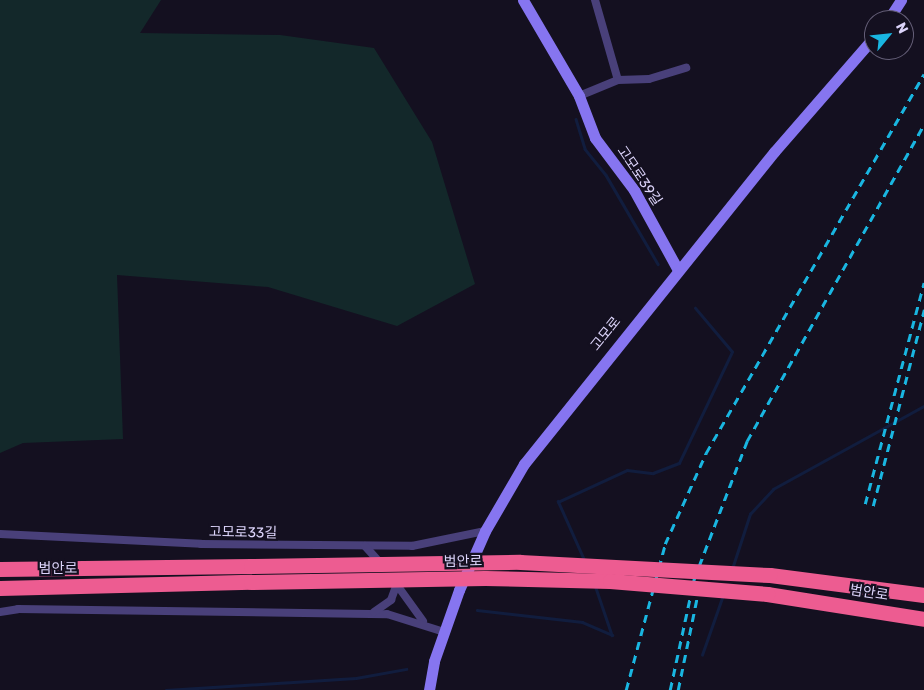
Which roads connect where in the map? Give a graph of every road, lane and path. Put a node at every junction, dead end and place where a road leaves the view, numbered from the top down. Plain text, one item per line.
1 (523, 0) edge
2 (595, 0) edge
3 (864, 49) edge
4 (686, 68) dead end
5 (618, 80) junction
6 (580, 96) junction
7 (678, 270) junction
8 (484, 531) junction
9 (0, 534) edge
10 (365, 546) junction
11 (0, 569) edge
12 (396, 586) junction
13 (0, 588) edge
14 (924, 596) edge
15 (0, 612) edge
16 (372, 613) junction
17 (924, 619) edge
18 (424, 622) junction
19 (444, 632) junction
20 (429, 690) edge

1 - 6 main road, 고모로39길
2 - 5 street
3 - 7 main road, 고모로
4 - 5 street
5 - 6 street
6 - 7 main road, 고모로39길
7 - 8 main road, 고모로
8 - 10 street, 고모로33길
8 - 19 main road, 고모로
9 - 10 street, 고모로33길
10 - 12 street
11 - 14 highway, 범안로, bridge
12 - 16 street
12 - 18 street
13 - 17 highway, 범안로, bridge
15 - 16 street
16 - 18 street
18 - 19 street
19 - 20 main road, 고모로

